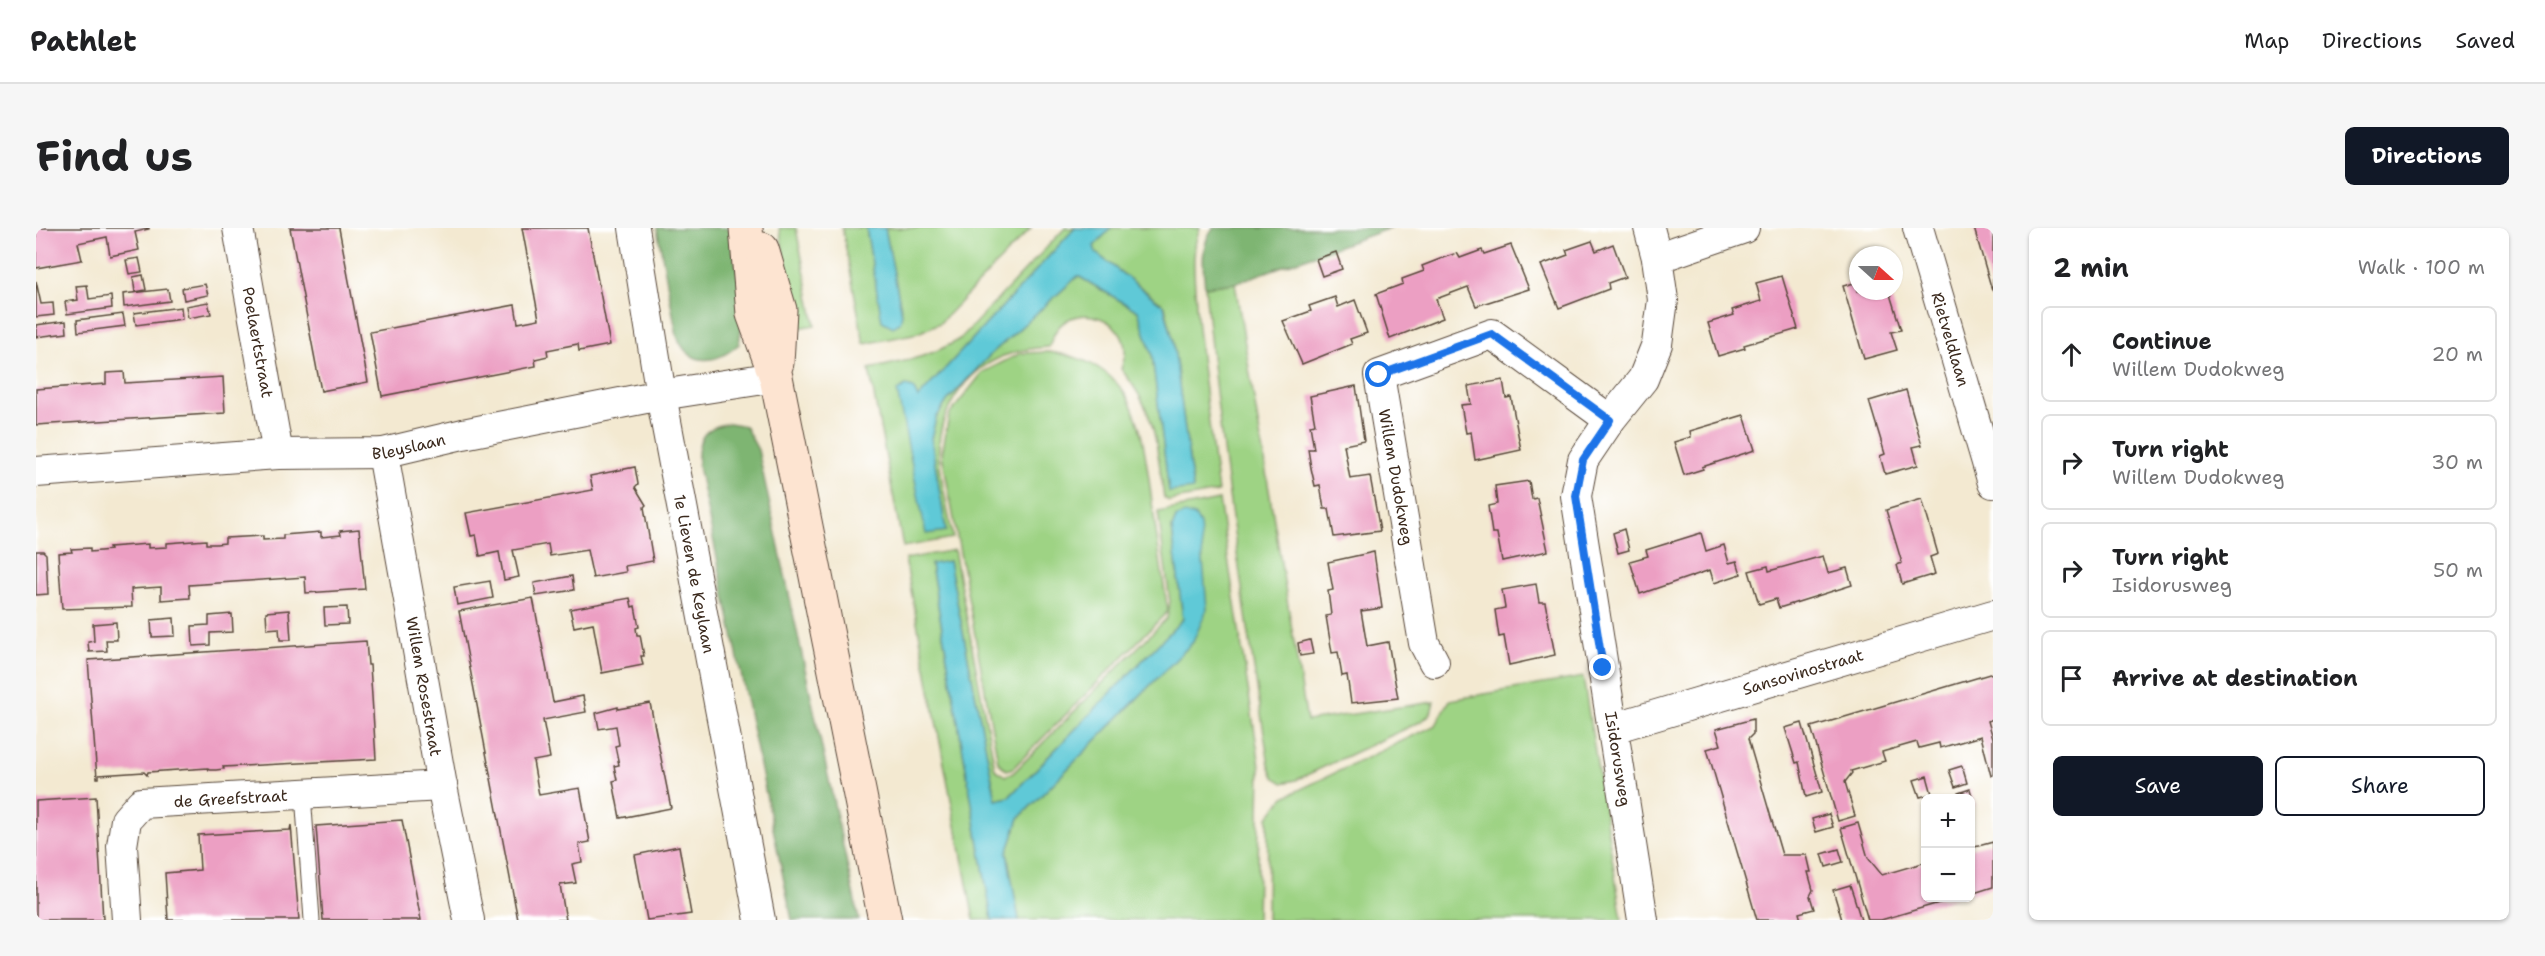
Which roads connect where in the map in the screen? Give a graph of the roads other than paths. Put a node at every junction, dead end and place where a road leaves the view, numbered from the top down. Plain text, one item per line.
1 (238, 228) edge
2 (634, 228) edge
3 (746, 228) edge
4 (755, 228) edge
5 (1649, 228) edge
6 (1744, 228) edge
7 (1918, 228) edge
8 (1657, 258) junction
9 (776, 377) junction
10 (661, 395) junction
11 (1610, 420) junction
12 (383, 453) junction
13 (278, 454) junction
14 (36, 472) edge
15 (1993, 483) edge
16 (1993, 615) edge
17 (1434, 662) dead end
18 (1613, 728) junction
19 (442, 786) junction
20 (303, 794) junction
21 (127, 920) edge
22 (312, 920) edge
23 (468, 920) edge
24 (760, 920) edge
25 (885, 920) edge
26 (1643, 920) edge

1 - 13 street, Poelaertstraat
2 - 10 street, 1e Lieven de Keylaan
3 - 9 main road
4 - 9 main road
5 - 8 street, Isidorusweg
6 - 8 street
7 - 15 street, Rietveldlaan
8 - 11 street, Isidorusweg
9 - 10 street, Bleyslaan
9 - 25 main road
10 - 12 street, Bleyslaan
10 - 24 street, 1e Lieven de Keylaan
11 - 17 street, Willem Dudokweg
11 - 18 street, Isidorusweg
12 - 13 street, Bleyslaan
12 - 19 street, Willem Rosestraat
13 - 14 street, Bleyslaan
16 - 18 street, Sansovinostraat
18 - 26 street, Isidorusweg
19 - 20 street, de Greefstraat
19 - 23 street, Willem Rosestraat
20 - 21 street, de Greefstraat
20 - 22 lane

